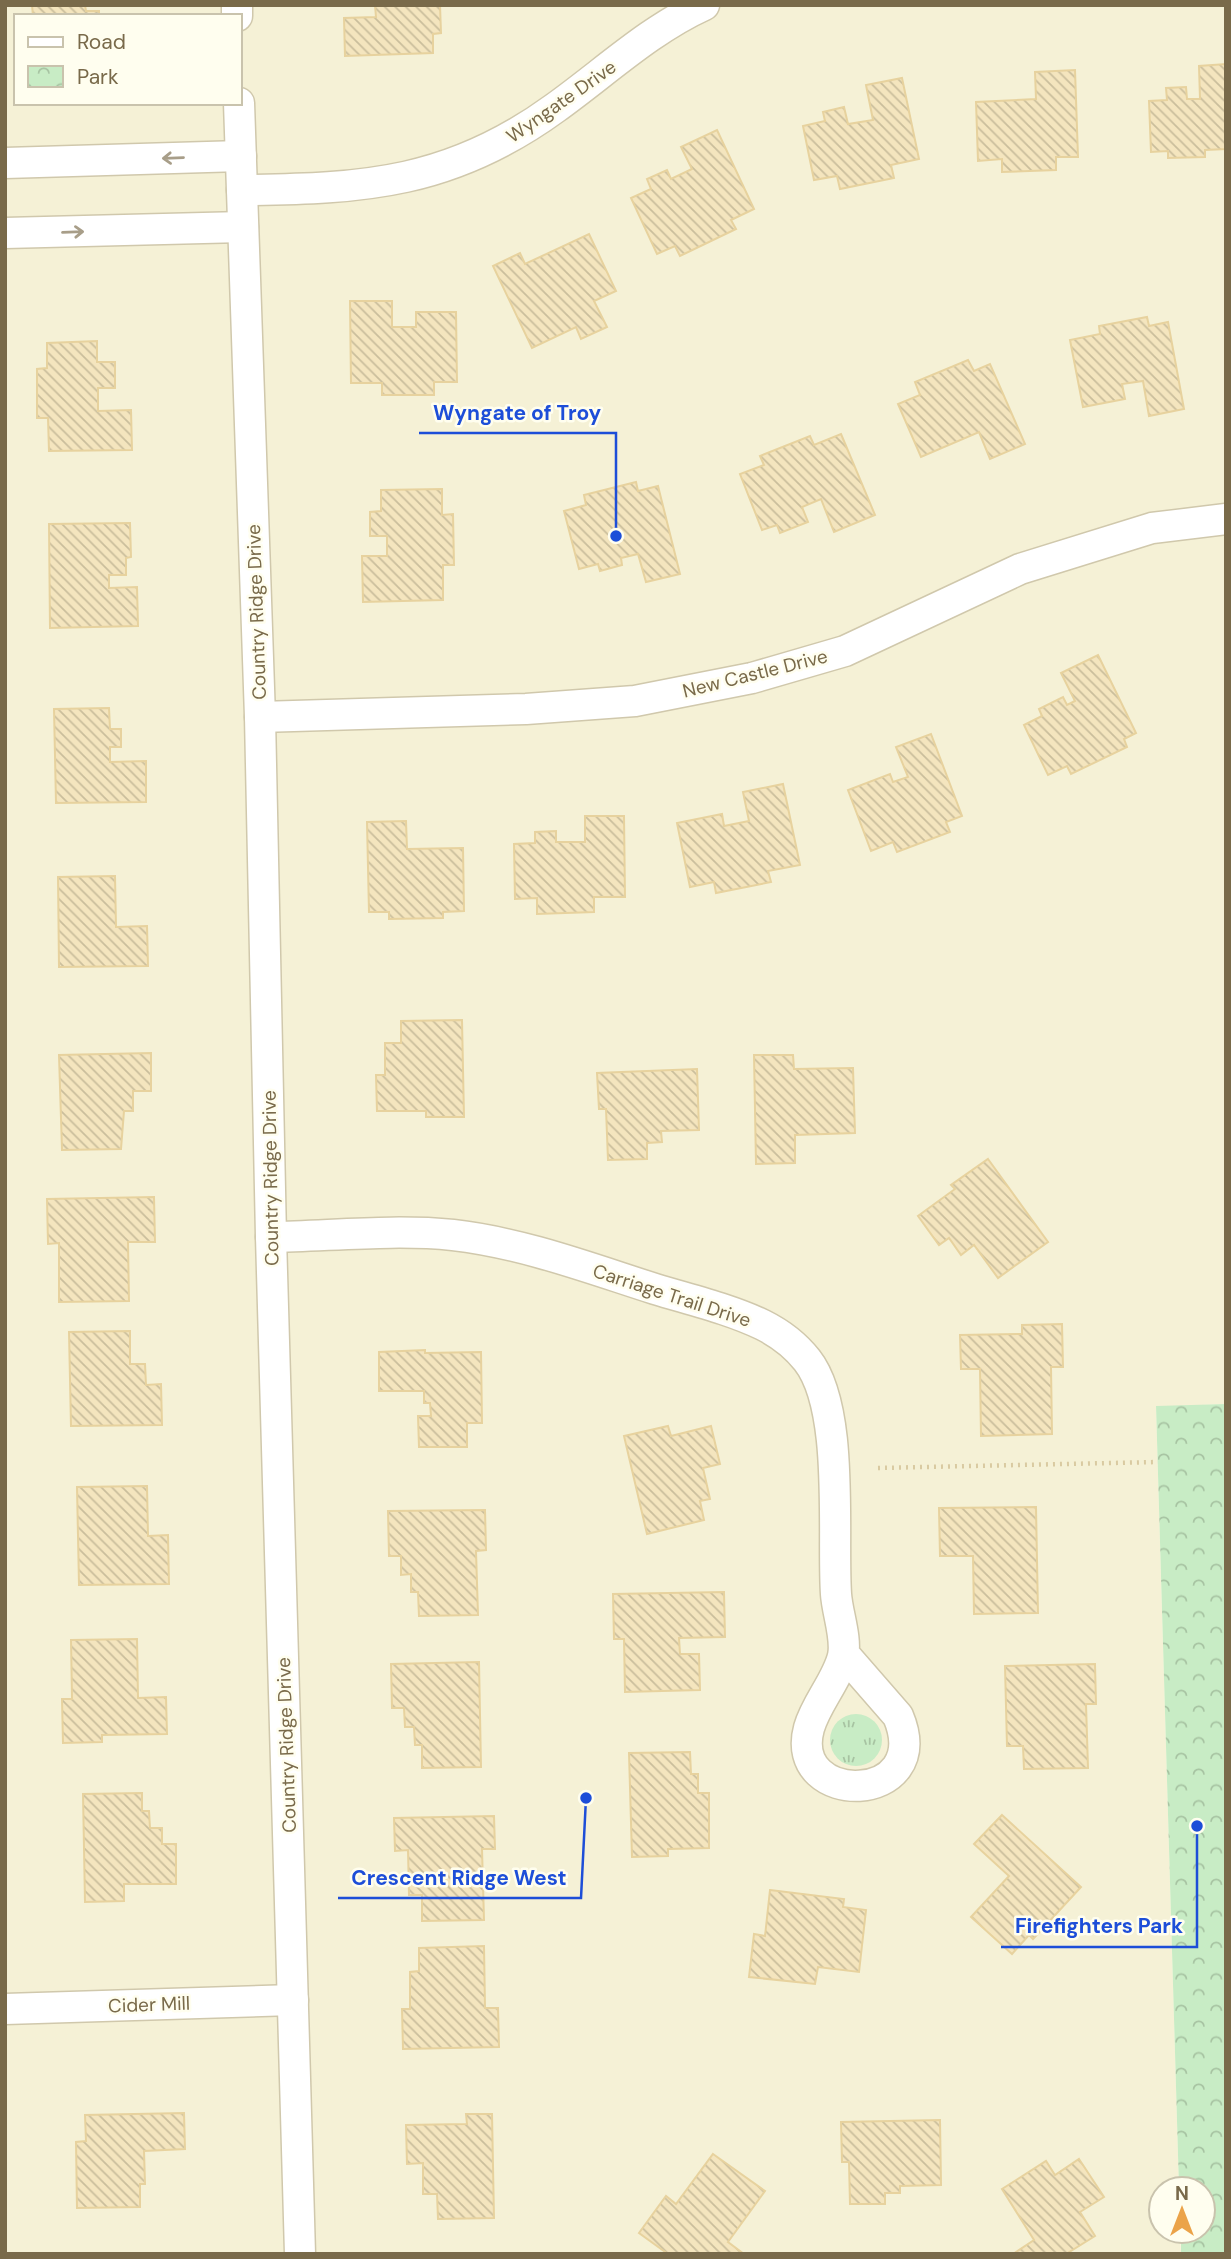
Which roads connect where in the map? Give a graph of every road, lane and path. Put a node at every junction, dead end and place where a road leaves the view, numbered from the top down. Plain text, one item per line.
1 (704, 5) edge
2 (239, 105) edge
3 (241, 156) junction
4 (5, 163) edge
5 (242, 190) junction
6 (243, 227) junction
7 (5, 233) edge
8 (1226, 519) edge
9 (260, 717) junction
10 (271, 1237) junction
11 (1158, 1462) dead end
12 (878, 1468) dead end
13 (844, 1654) dead end
14 (293, 2000) junction
15 (5, 2009) edge
16 (300, 2254) edge

1 - 5 street, Wyngate Drive
2 - 3 street, Country Ridge Drive
3 -> 4 street
3 - 5 street, Country Ridge Drive
5 - 6 street, Country Ridge Drive
7 -> 6 street
6 - 9 street, Country Ridge Drive
8 - 9 street, New Castle Drive
9 - 10 street, Country Ridge Drive
10 - 13 street, Carriage Trail Drive
10 - 14 street, Country Ridge Drive
11 - 12 path
14 - 15 street, Cider Mill
14 - 16 street, Country Ridge Drive

